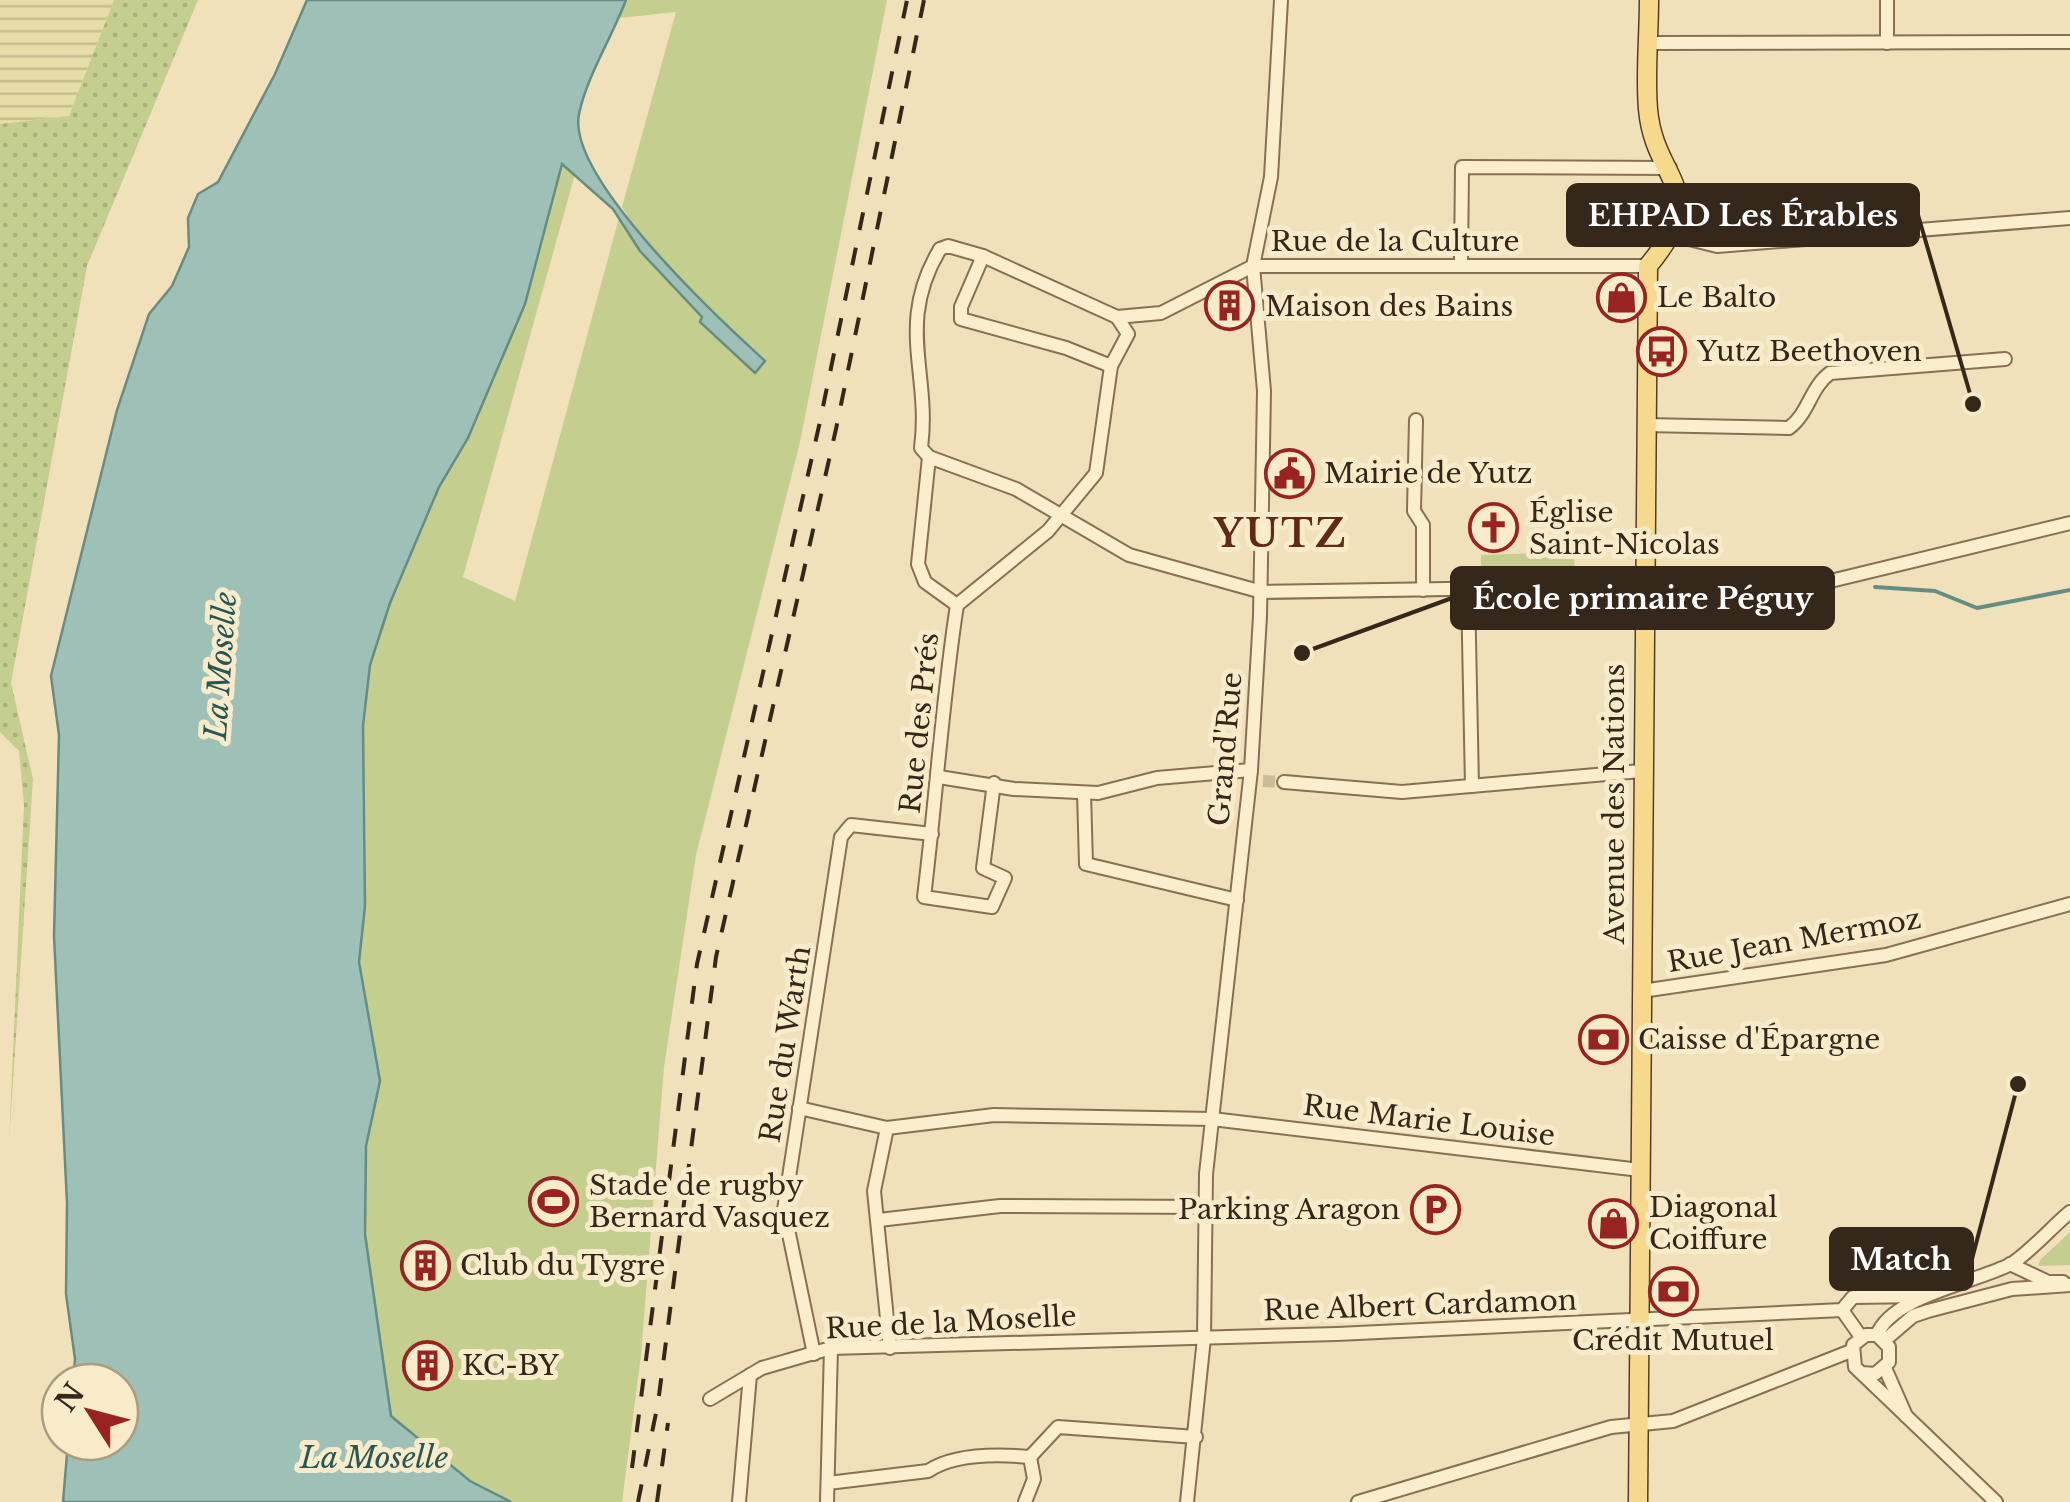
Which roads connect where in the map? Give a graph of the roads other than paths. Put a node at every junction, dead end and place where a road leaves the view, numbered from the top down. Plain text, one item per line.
1 (1282, 0) edge
2 (1649, 0) edge
3 (1887, 0) edge
4 (1887, 42) junction
5 (2070, 42) edge
6 (1649, 43) junction
7 (1670, 168) junction
8 (2070, 218) edge
9 (1674, 235) junction
10 (984, 256) junction
11 (1462, 265) junction
12 (1253, 266) junction
13 (1648, 266) junction
14 (1117, 317) junction
15 (2006, 360) dead end
16 (1111, 366) junction
17 (1416, 420) dead end
18 (1645, 425) junction
19 (925, 452) junction
20 (1062, 515) junction
21 (2070, 522) edge
22 (1468, 589) junction
23 (1423, 590) junction
24 (1262, 592) junction
25 (1643, 594) junction
26 (957, 604) junction
27 (1640, 772) junction
28 (1254, 777) junction
29 (939, 778) junction
30 (1284, 782) tunnel mouth
31 (994, 783) junction
32 (1472, 786) junction
33 (1084, 792) junction
34 (932, 834) junction
35 (1237, 900) junction
36 (2070, 904) edge
37 (1642, 991) junction
38 (799, 1108) junction
39 (1212, 1119) junction
40 (887, 1128) junction
41 (1640, 1170) junction
42 (1205, 1207) junction
43 (2070, 1212) edge
44 (879, 1220) junction
45 (2016, 1268) junction
46 (2070, 1283) edge
47 (2012, 1289) junction
48 (1924, 1296) junction
49 (1842, 1310) junction
50 (1638, 1321) junction
51 (1861, 1337) junction
52 (1204, 1338) junction
53 (1881, 1338) junction
54 (831, 1348) junction
55 (890, 1348) junction
56 (1851, 1350) junction
57 (814, 1354) junction
58 (1885, 1368) junction
59 (1863, 1373) junction
60 (750, 1375) junction
61 (710, 1399) dead end
62 (1907, 1418) junction
63 (1640, 1424) junction
64 (1196, 1437) junction
65 (1030, 1457) junction
66 (828, 1483) junction
67 (739, 1502) edge
68 (826, 1502) edge
69 (1024, 1502) edge
70 (1187, 1502) edge
71 (1358, 1502) edge
72 (1638, 1502) edge
73 (1996, 1502) edge

1 - 12 street, Grand'Rue
2 - 6 main road
3 - 4 street
4 - 5 street
4 - 6 street
6 - 7 main road
7 - 9 main road
7 - 11 street
8 - 9 street
9 - 13 main road
10 - 14 street
10 - 16 street
10 - 19 street, Rue des Prés
11 - 12 street, Rue de la Culture
11 - 13 street, Rue de la Culture
12 - 14 street, Rue de la Culture
12 - 24 street, Grand'Rue
13 - 18 main road, Avenue des Nations
14 - 16 street
15 - 18 street
16 - 20 street
17 - 23 street
18 - 25 main road, Avenue des Nations
19 - 20 street
19 - 26 street, Rue des Prés
20 - 24 street
20 - 26 street
21 - 25 street
22 - 23 street
22 - 25 street
22 - 32 street
23 - 24 street
24 - 28 street, Grand'Rue
25 - 27 main road, Avenue des Nations
26 - 29 street, Rue des Prés
27 - 32 street
27 - 37 main road, Avenue des Nations
28 - 33 street
28 - 35 street, Grand'Rue
29 - 31 street
29 - 34 street, Rue des Prés
30 - 32 street
31 - 33 street
31 - 34 street, Rue des Prés
33 - 35 street
34 - 38 street, Rue du Warth
35 - 39 street, Grand'Rue
36 - 37 street, Rue Jean Mermoz
37 - 41 main road, Avenue des Nations
38 - 40 street, Rue Marie Louise
38 - 57 street, Rue du Warth
39 - 40 street, Rue Marie Louise
39 - 41 street, Rue Marie Louise
39 - 42 street, Grand'Rue
40 - 44 street
41 - 50 main road, Avenue des Nations
42 - 44 street
42 - 52 street, Grand'Rue
43 - 45 street
44 - 55 street
45 - 46 street
45 - 47 street
45 - 48 street
46 - 47 street
47 - 53 street
48 - 49 street, Rue Albert Cardamon
48 - 53 street
49 - 50 street, Rue Albert Cardamon
49 - 51 street
50 - 52 street, Rue Albert Cardamon
50 - 63 main road, Avenue des Nations
51 - 53 street
51 - 56 street
52 - 55 street, Rue de la Moselle
52 - 64 street, Grand'Rue
53 - 58 street
54 - 55 street, Rue de la Moselle
54 - 57 street, Rue de la Moselle
54 - 66 street
56 - 59 street
56 - 63 street
57 - 60 street, Rue de la Moselle
58 - 59 street
58 - 62 street
59 - 62 street
60 - 61 street, Rue de la Moselle
60 - 67 street
62 - 73 street
63 - 71 street
63 - 72 main road, Avenue des Nations
64 - 65 street
64 - 70 street, Grand'Rue
65 - 66 street
65 - 69 street
66 - 68 street

